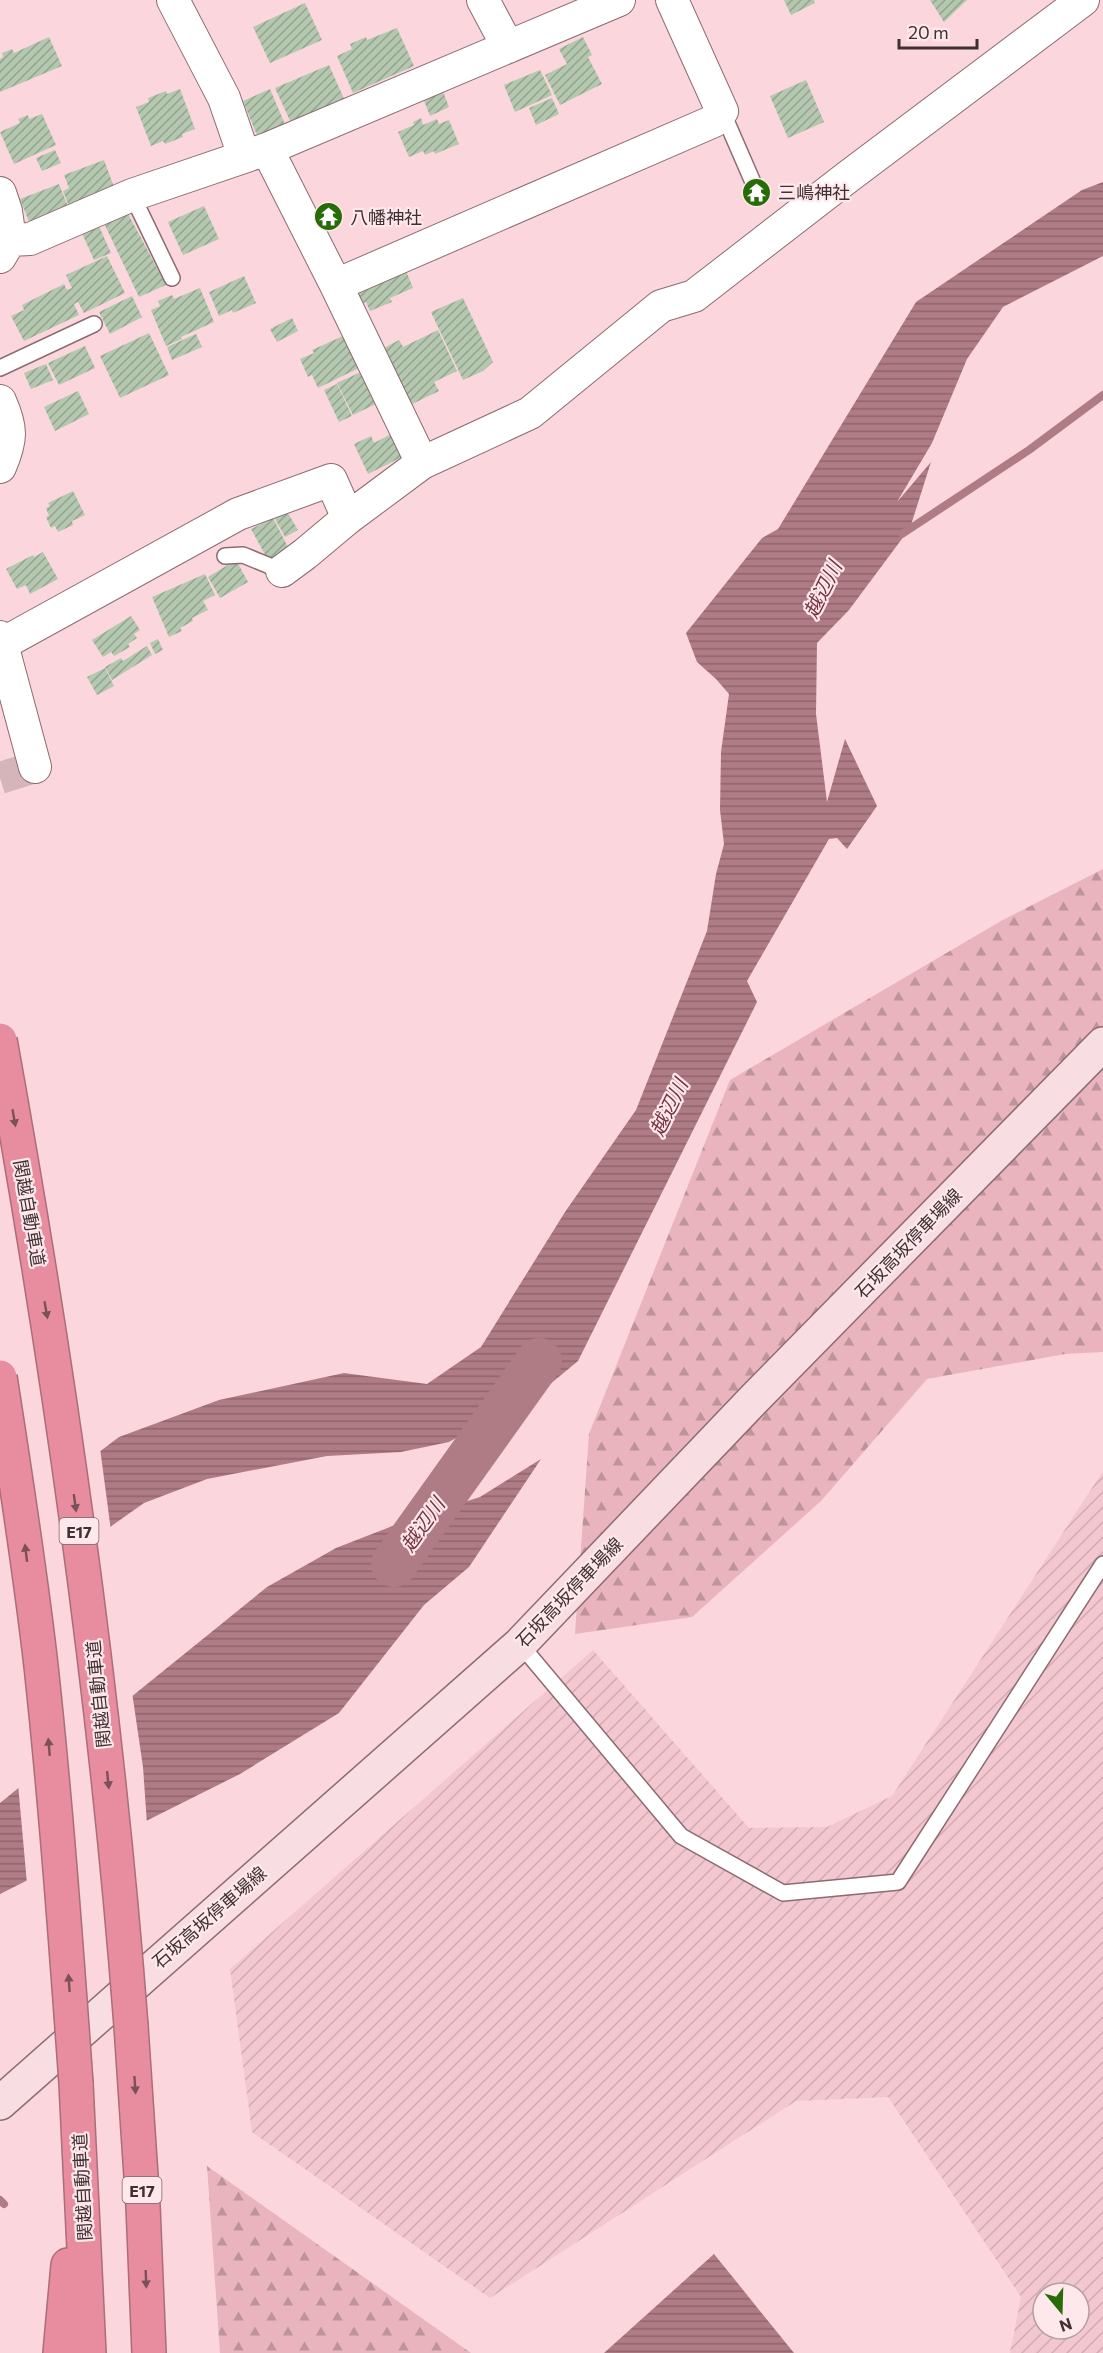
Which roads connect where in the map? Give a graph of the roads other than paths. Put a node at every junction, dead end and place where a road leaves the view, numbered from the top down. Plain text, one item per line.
1 (173, 0) edge
2 (483, 0) edge
3 (619, 0) edge
4 (672, 0) edge
5 (1083, 0) edge
6 (508, 47) junction
7 (722, 111) junction
8 (256, 152) junction
9 (752, 180) dead end
10 (0, 193) edge
11 (132, 195) junction
12 (5, 249) edge
13 (172, 278) dead end
14 (336, 285) junction
15 (94, 324) dead end
16 (0, 368) edge
17 (0, 401) edge
18 (422, 463) junction
19 (0, 467) edge
20 (348, 518) junction
21 (225, 556) dead end
22 (282, 571) joint
23 (1, 640) edge
24 (35, 767) dead end
25 (0, 1040) edge
26 (1103, 1044) edge
27 (0, 1377) edge
28 (1103, 1564) edge
29 (520, 1644) junction
30 (0, 2103) edge
31 (80, 2147) junction
32 (60, 2353) edge
33 (89, 2353) edge
34 (149, 2353) edge

1 - 8 street
2 - 6 street
3 - 6 street
4 - 7 street
5 - 18 street
6 - 8 street
7 - 9 lane
7 - 14 street
8 - 11 street
8 - 14 street
10 - 12 street
11 - 12 street
11 - 13 lane
14 - 18 street
15 - 16 lane
17 - 19 street
18 - 20 street
20 - 22 street
20 - 23 street
21 - 22 lane
23 - 24 street
25 -> 34 highway, 関越自動車道 / E17, bridge
26 - 29 main road, 石坂高坂停車場線
31 -> 27 highway, 関越自動車道, bridge
28 - 29 lane
29 - 30 main road, 石坂高坂停車場線
31 - 32 highway
31 - 33 highway, 関越自動車道

